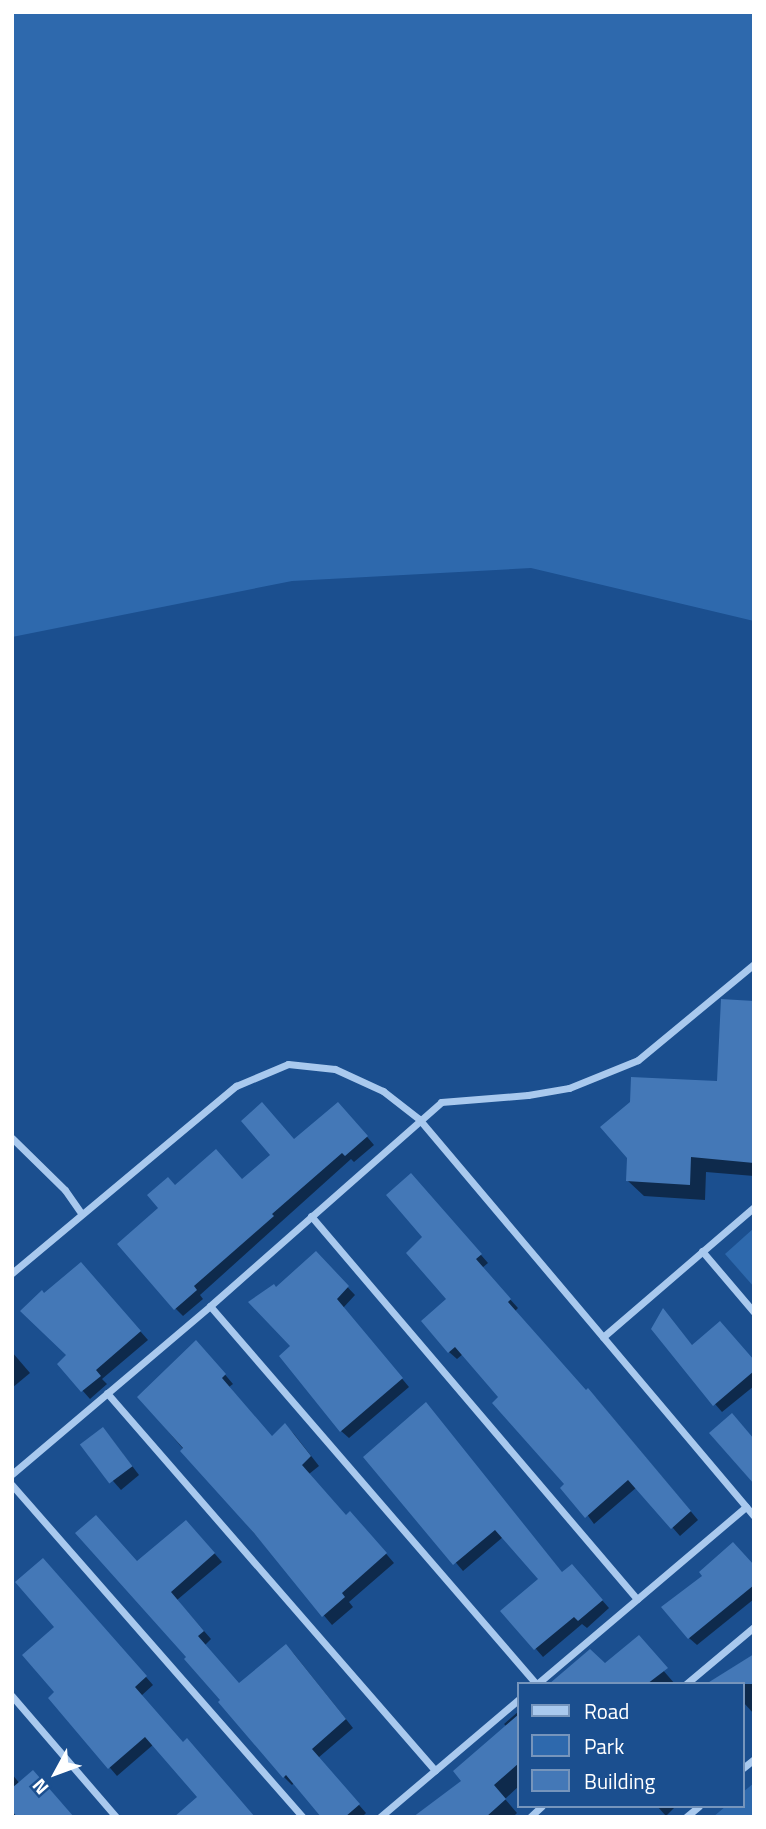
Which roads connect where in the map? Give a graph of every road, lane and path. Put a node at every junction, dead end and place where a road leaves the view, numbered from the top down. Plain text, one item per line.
1 (754, 964) edge
2 (419, 1119) junction
3 (12, 1138) edge
4 (754, 1207) edge
5 (81, 1213) junction
6 (311, 1216) junction
7 (702, 1251) junction
8 (12, 1273) edge
9 (211, 1306) junction
10 (754, 1312) edge
11 (603, 1337) junction
12 (107, 1393) junction
13 (12, 1474) edge
14 (12, 1485) edge
15 (746, 1507) junction
16 (754, 1516) edge
17 (637, 1599) junction
18 (754, 1627) edge
19 (535, 1682) edge
20 (539, 1682) edge
21 (688, 1682) edge
22 (12, 1696) edge
23 (518, 1700) edge
24 (435, 1770) junction
25 (116, 1817) edge
26 (303, 1817) edge
27 (380, 1817) edge

1 - 2 street
2 - 5 street
2 - 6 street
2 - 11 street
3 - 5 street
4 - 7 street
5 - 8 street
6 - 9 street
6 - 17 street
7 - 10 street
7 - 11 street
9 - 12 street
9 - 19 street
11 - 15 street
12 - 13 street
12 - 24 street
14 - 26 street
15 - 16 street
15 - 17 street
17 - 20 street
18 - 21 street
22 - 25 street
23 - 24 street
24 - 27 street

